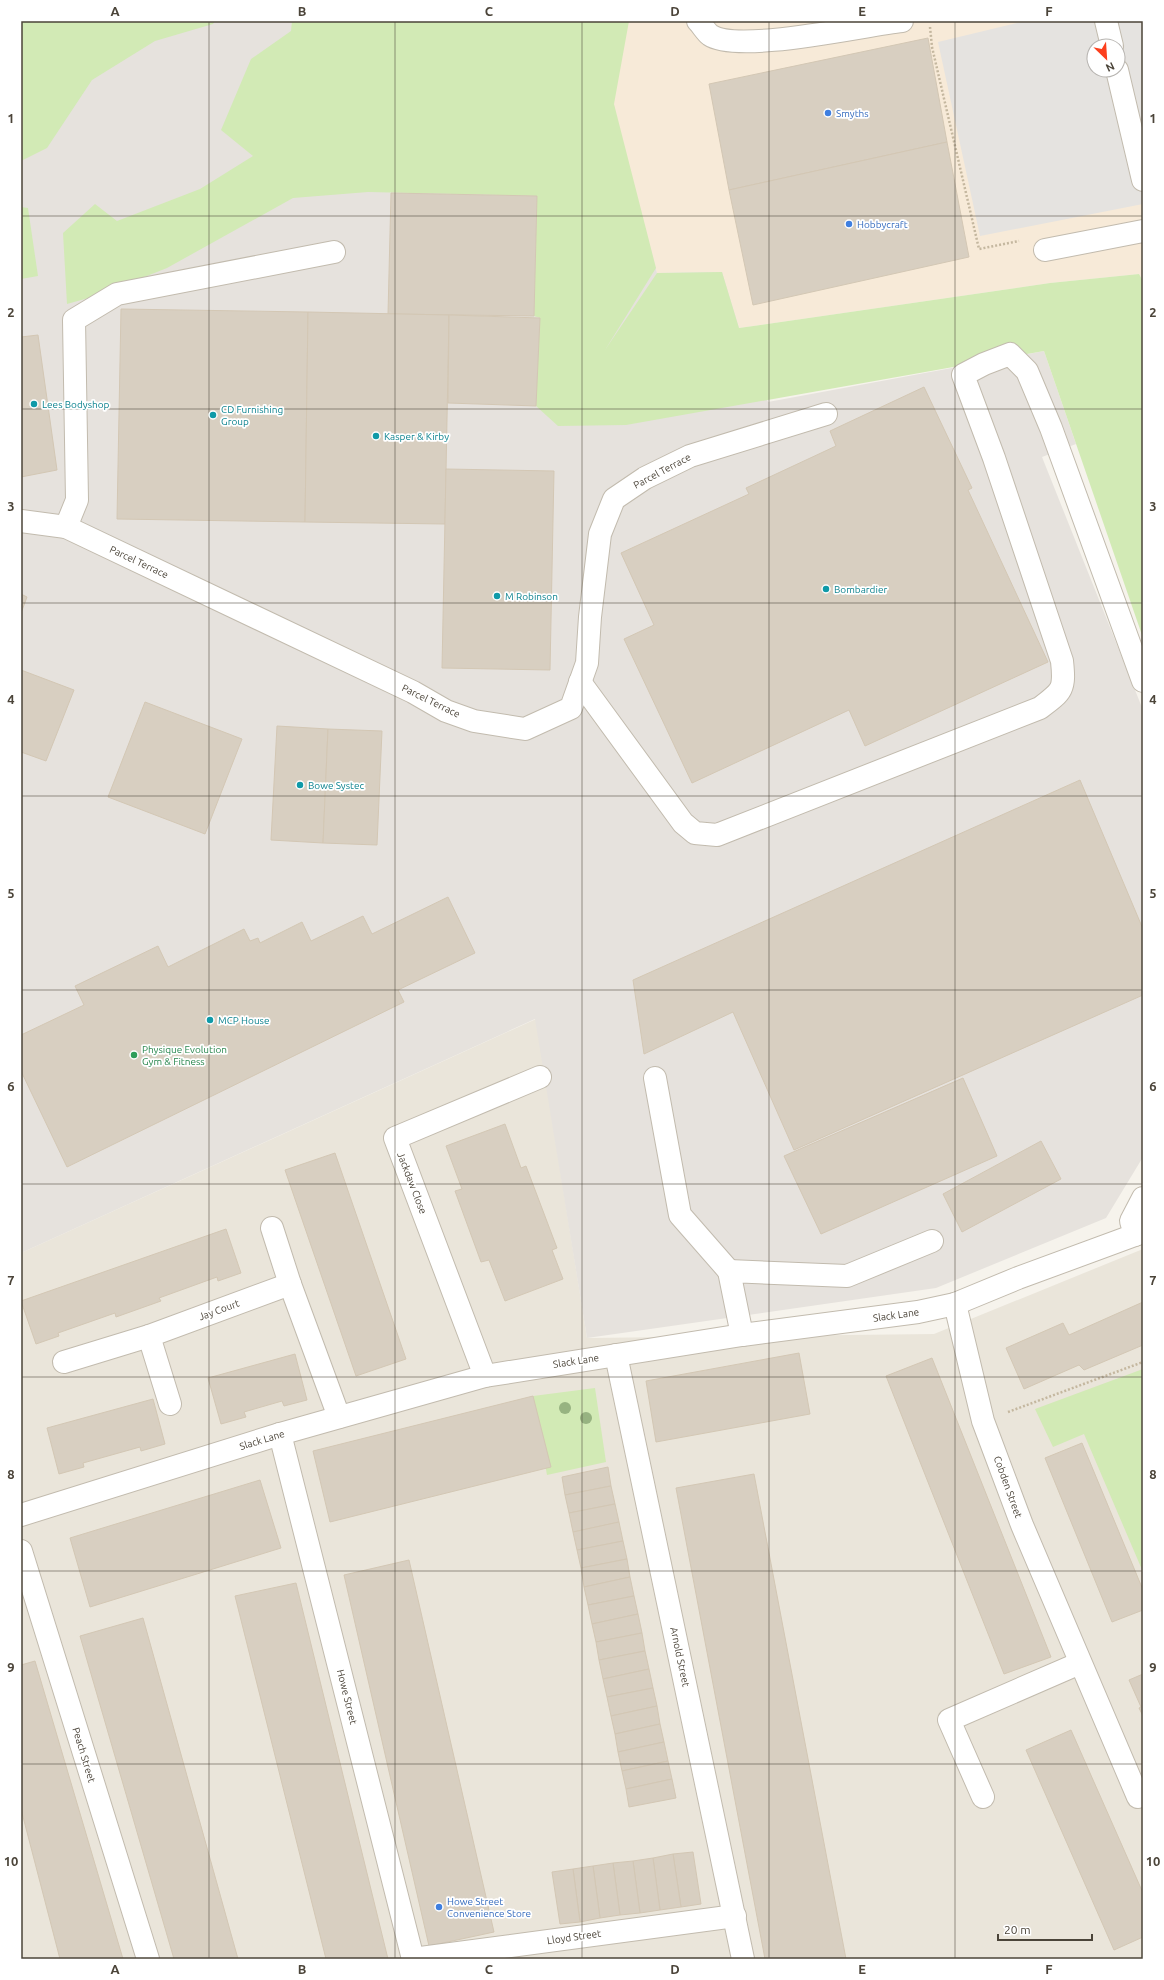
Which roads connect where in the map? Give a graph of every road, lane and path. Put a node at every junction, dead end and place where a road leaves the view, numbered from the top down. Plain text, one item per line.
1 (698, 21) edge
2 (902, 21) edge
3 (929, 21) edge
4 (1106, 21) edge
5 (1110, 38) edge
6 (1119, 78) edge
7 (1143, 180) edge
8 (1143, 231) edge
9 (1024, 240) dead end
10 (1045, 250) dead end
11 (334, 252) dead end
12 (826, 414) dead end
13 (21, 521) edge
14 (66, 527) junction
15 (1143, 681) edge
16 (580, 682) junction
17 (540, 1077) dead end
18 (655, 1078) dead end
19 (1143, 1198) edge
20 (272, 1228) dead end
21 (1139, 1234) edge
22 (932, 1241) dead end
23 (729, 1272) junction
24 (290, 1284) junction
25 (955, 1304) junction
26 (742, 1335) junction
27 (149, 1336) junction
28 (616, 1355) junction
29 (64, 1362) dead end
30 (1143, 1362) edge
31 (485, 1376) junction
32 (170, 1404) dead end
33 (339, 1417) junction
34 (983, 1421) junction
35 (280, 1434) junction
36 (21, 1515) edge
37 (21, 1551) edge
38 (1080, 1663) junction
39 (983, 1797) dead end
40 (1138, 1797) dead end
41 (735, 1916) junction
42 (148, 1959) edge
43 (413, 1959) edge
44 (743, 1959) edge

1 - 2 street
3 - 9 path
4 - 5 street
6 - 7 street
8 - 10 street
11 - 14 street
12 - 16 street, Parcel Terrace
13 - 14 street, Parcel Terrace
14 - 16 street, Parcel Terrace
15 - 16 street
17 - 31 street, Jackdaw Close
18 - 23 street
19 - 21 street
20 - 24 street
21 - 25 street, Slack Lane
22 - 23 street
23 - 26 street
24 - 27 street, Jay Court
24 - 33 street
25 - 26 street, Slack Lane
25 - 34 street, Cobden Street
26 - 28 street, Slack Lane
27 - 29 street, Jay Court
27 - 32 street
28 - 31 street, Slack Lane
28 - 41 street, Arnold Street
30 - 34 path
31 - 33 street, Slack Lane
33 - 35 street, Slack Lane
34 - 38 street, Cobden Street
35 - 36 street, Slack Lane
35 - 43 street, Howe Street
37 - 42 street, Peach Street
38 - 39 street
38 - 40 street, Cobden Street
41 - 43 street, Lloyd Street
41 - 44 street, Arnold Street

